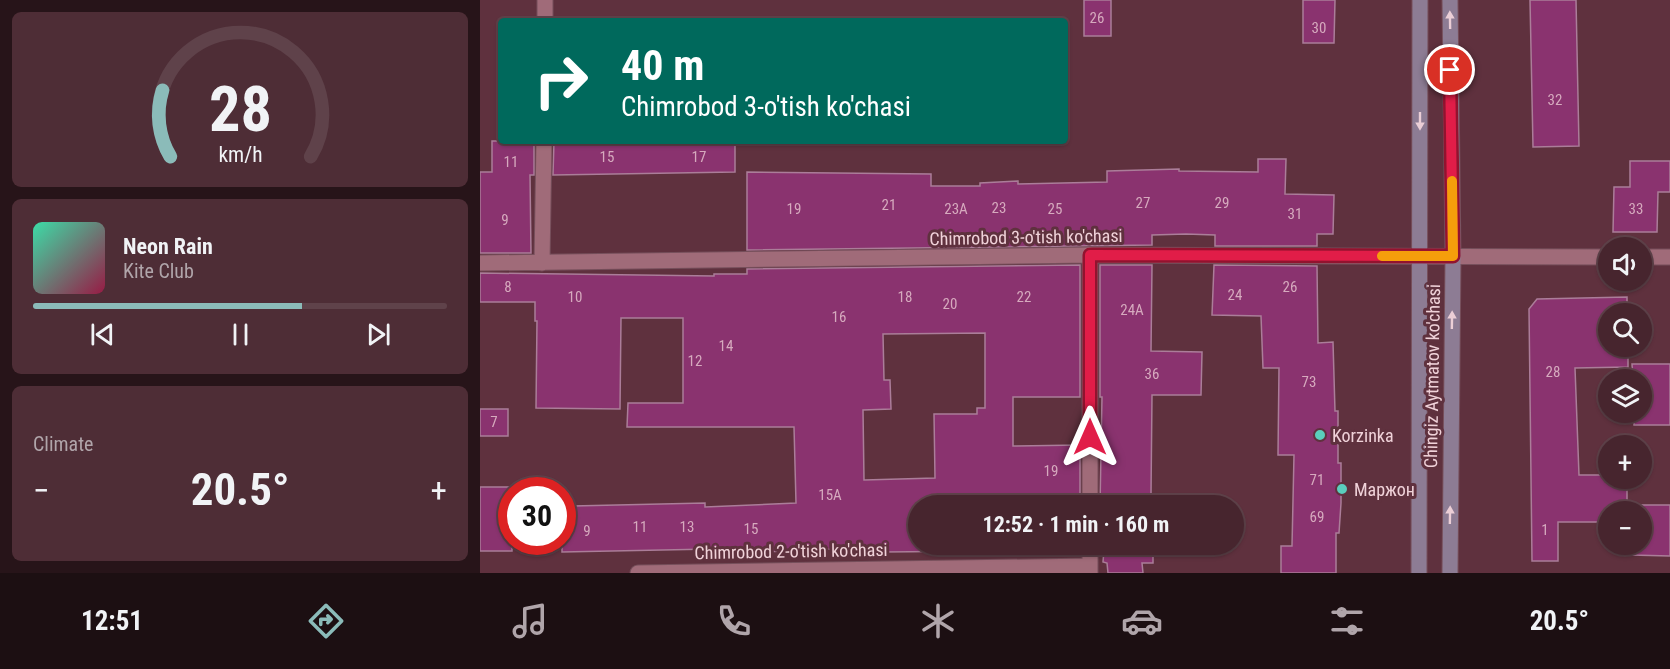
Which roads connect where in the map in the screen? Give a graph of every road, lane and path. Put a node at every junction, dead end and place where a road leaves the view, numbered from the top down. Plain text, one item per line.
1 (545, 0) edge
2 (1420, 0) edge
3 (1450, 0) edge
4 (545, 18) edge
5 (544, 144) edge
6 (1090, 255) junction
7 (1419, 256) junction
8 (1453, 256) junction
9 (1598, 257) edge
10 (1652, 257) edge
11 (1670, 257) edge
12 (480, 263) edge
13 (542, 263) junction
14 (1090, 495) edge
15 (1090, 570) edge
16 (638, 573) edge
17 (1419, 573) edge
18 (1450, 573) edge

1 - 4 street
2 -> 7 main road, Chingiz Aytmatov ko'chasi
8 -> 3 main road, Chingiz Aytmatov ko'chasi
5 - 13 street
6 - 7 street, Chimrobod 3-o'tish ko'chasi
6 - 13 street, Chimrobod 3-o'tish ko'chasi
6 - 14 street
7 - 8 street, Chimrobod 3-o'tish ko'chasi
7 - 17 main road, Chingiz Aytmatov ko'chasi
8 - 9 street, Chimrobod 3-o'tish ko'chasi
18 -> 8 main road, Chingiz Aytmatov ko'chasi
10 - 11 street
12 - 13 street, Chimrobod 3-o'tish ko'chasi
15 - 16 street, Chimrobod 2-o'tish ko'chasi

